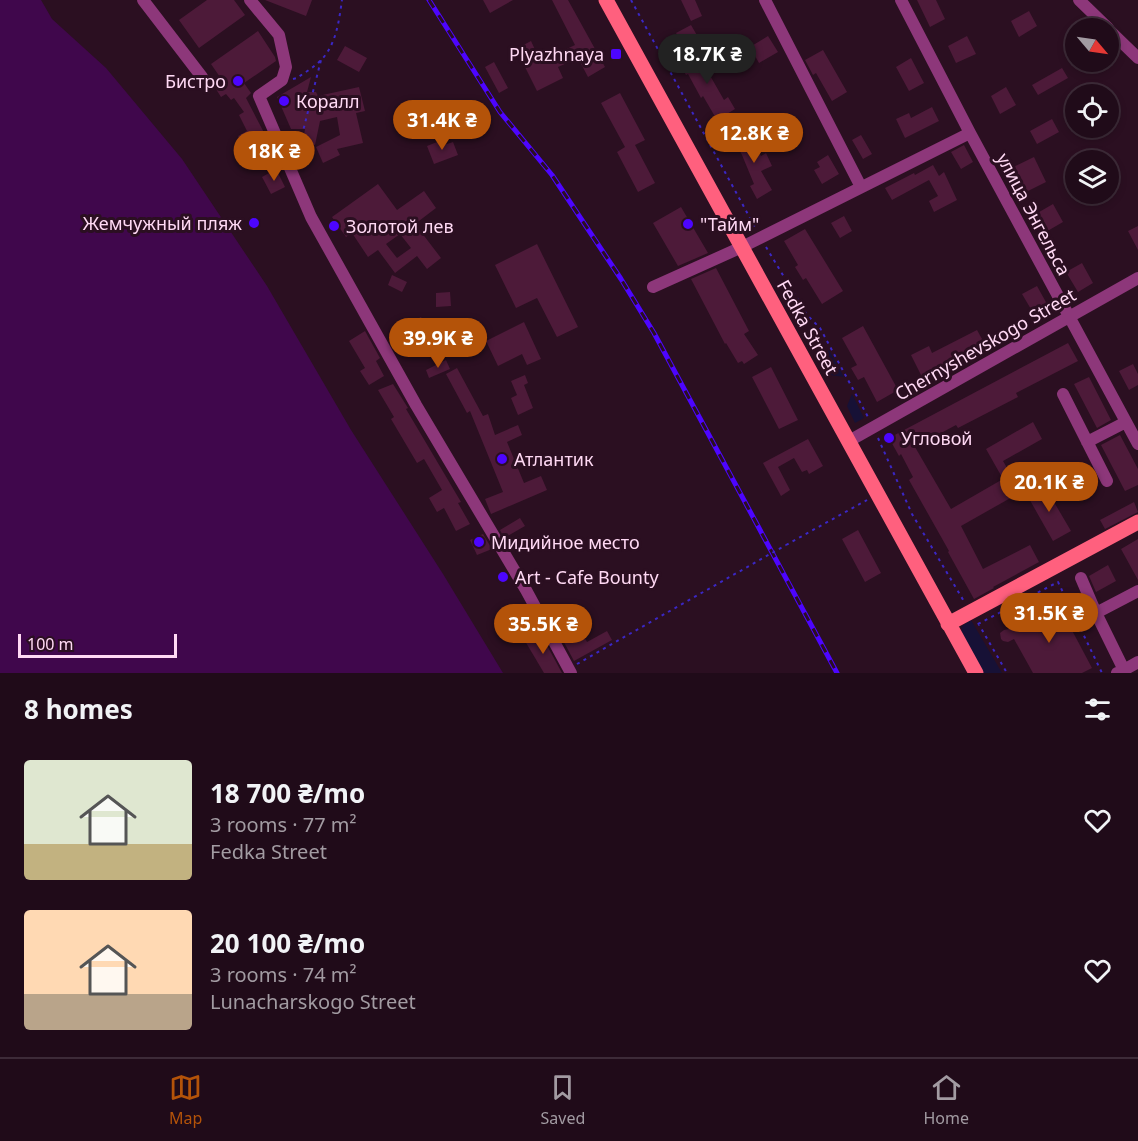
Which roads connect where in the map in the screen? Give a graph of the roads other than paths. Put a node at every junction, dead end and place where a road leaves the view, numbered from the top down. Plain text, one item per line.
1 (143, 0) edge
2 (250, 0) edge
3 (606, 0) edge
4 (765, 0) edge
5 (901, 0) edge
6 (1079, 0) edge
7 (1097, 18) edge
8 (1119, 40) edge
9 (1138, 58) edge
10 (202, 77) dead end
11 (970, 133) junction
12 (861, 187) junction
13 (742, 247) junction
14 (1138, 278) edge
15 (653, 287) dead end
16 (1069, 318) junction
17 (1063, 394) dead end
18 (1126, 422) junction
19 (849, 441) junction
20 (1088, 442) junction
21 (1138, 444) edge
22 (1107, 481) dead end
23 (1138, 522) edge
24 (1075, 569) junction
25 (1138, 591) edge
26 (1096, 613) junction
27 (948, 624) junction
28 (1138, 662) edge
29 (570, 671) edge
30 (1121, 671) edge
31 (976, 673) edge

1 - 10 street
2 - 29 street
3 - 13 main road, Fedka Street
4 - 12 street
5 - 11 street, улица Энгельса
6 - 7 street
8 - 9 street
11 - 12 street
11 - 16 street, улица Энгельса
12 - 13 street
13 - 15 street
13 - 19 main road, Fedka Street
14 - 16 street, Chernyshevskogo Street
16 - 18 street, улица Энгельса
16 - 19 street, Chernyshevskogo Street
17 - 20 street
18 - 20 street
18 - 21 street, улица Энгельса
19 - 27 main road, Fedka Street
20 - 22 street
23 - 24 main road
24 - 26 street
24 - 27 main road
25 - 26 street
26 - 30 street
27 - 31 main road, Fedka Street
28 - 30 street

